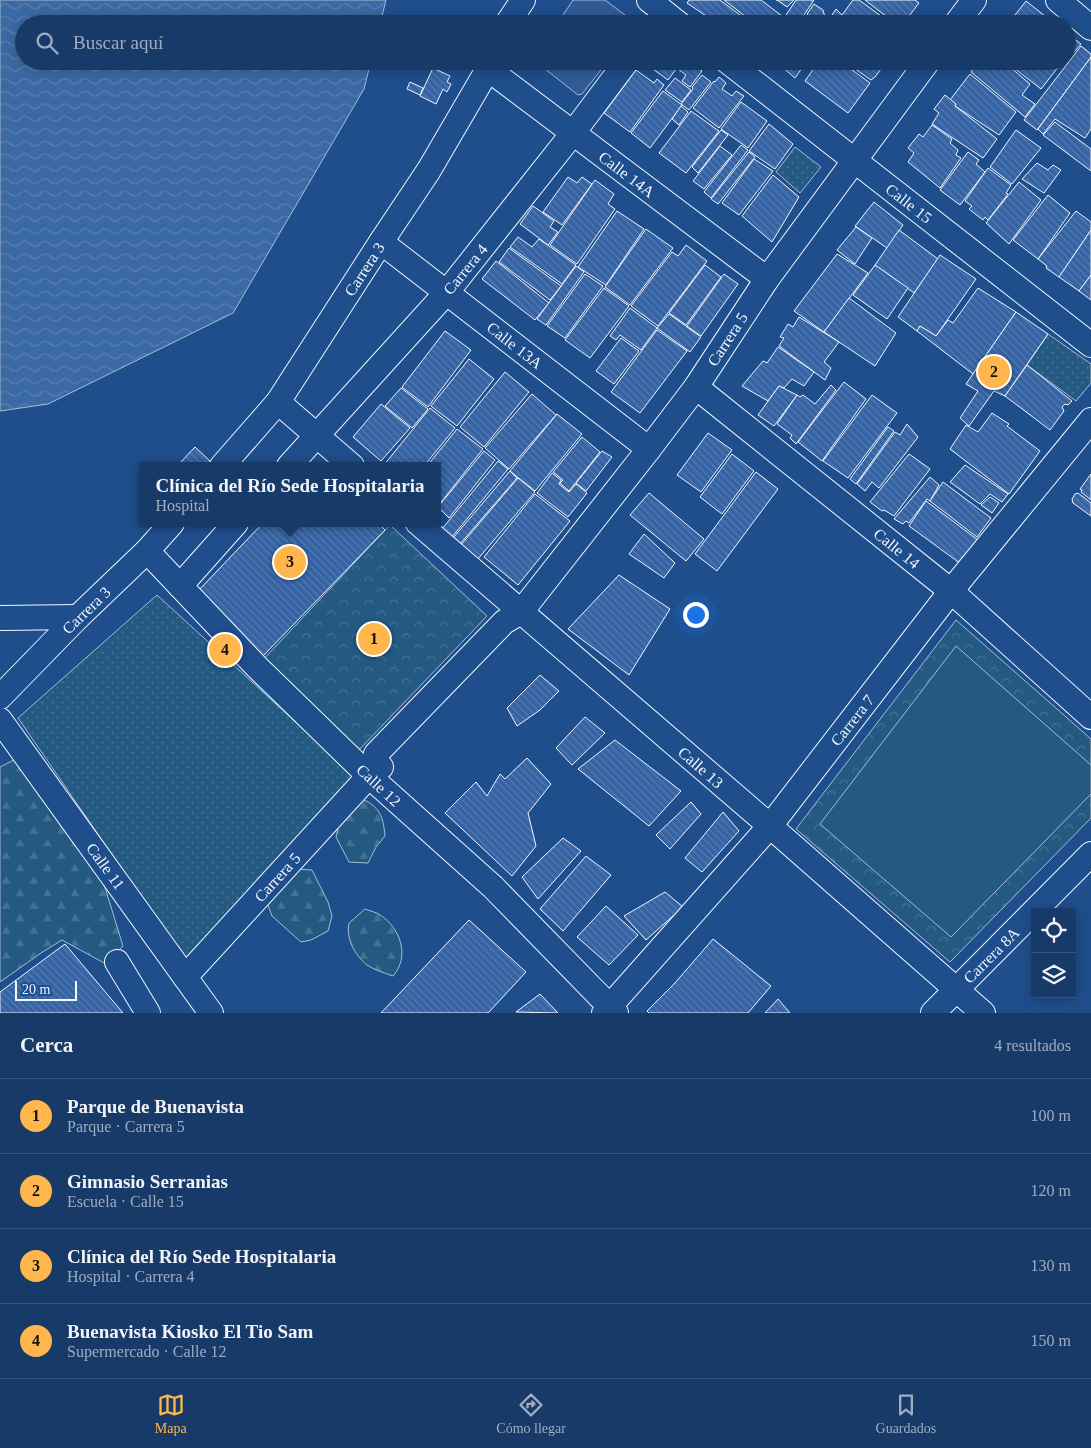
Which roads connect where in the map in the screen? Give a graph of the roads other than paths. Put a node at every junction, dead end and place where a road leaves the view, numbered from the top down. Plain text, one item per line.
1 (507, 0) edge
2 (523, 0) edge
3 (974, 0) edge
4 (1058, 0) edge
5 (503, 15) edge
6 (513, 15) edge
7 (963, 15) edge
8 (1076, 15) edge
9 (1076, 15) edge
10 (1091, 28) edge
11 (486, 70) edge
12 (495, 70) edge
13 (620, 70) edge
14 (739, 70) edge
15 (921, 70) edge
16 (573, 134) junction
17 (854, 160) junction
18 (381, 242) junction
19 (767, 279) junction
20 (447, 292) junction
21 (1091, 345) edge
22 (696, 387) junction
23 (278, 402) junction
24 (1091, 420) edge
25 (317, 435) junction
26 (650, 449) junction
27 (226, 462) edge
28 (293, 462) edge
29 (347, 462) edge
30 (168, 527) edge
31 (232, 527) edge
32 (423, 527) edge
33 (147, 551) junction
34 (180, 586) junction
35 (951, 591) junction
36 (521, 612) junction
37 (78, 617) junction
38 (0, 618) edge
39 (0, 697) edge
40 (1091, 717) edge
41 (0, 720) edge
42 (369, 776) junction
43 (770, 826) junction
44 (1091, 854) edge
45 (117, 962) dead end
46 (185, 977) junction
47 (956, 990) junction
48 (610, 1011) edge
49 (148, 1013) edge
50 (211, 1013) edge
51 (933, 1013) edge
52 (982, 1013) edge

1 - 5 street
2 - 6 street
3 - 7 street
4 - 8 street
9 - 10 street
11 - 18 street, Carrera 3
12 - 16 street, Calle 14A
13 - 16 street, Carrera 4
14 - 17 street, Calle 15
15 - 17 street, Carrera 5
16 - 19 street, Calle 14A
16 - 20 street, Carrera 4
17 - 19 street, Carrera 5
17 - 21 street, Calle 15
18 - 20 street, Calle 13A
18 - 23 street, Carrera 3
19 - 22 street, Carrera 5
20 - 25 street, Carrera 4
20 - 26 street, Calle 13A
22 - 26 street, Carrera 5
22 - 35 street, Calle 14
23 - 25 street
23 - 27 street, Carrera 3
24 - 35 street, Carrera 7
25 - 28 street, Carrera 4
25 - 29 street
26 - 36 street, Carrera 5
30 - 33 street, Carrera 3
31 - 34 street
32 - 36 street, Calle 13
33 - 34 street, Calle 12
33 - 37 street, Carrera 3
34 - 42 street, Calle 12
35 - 40 street, Calle 14
35 - 43 street, Carrera 7
36 - 42 street, Carrera 5
36 - 43 street, Calle 13
37 - 38 street
37 - 39 street, Carrera 3
41 - 46 street, Calle 11
42 - 46 street, Carrera 5
42 - 48 street, Calle 12
43 - 47 street, Calle 13
43 - 48 street, Carrera 7
44 - 47 street, Carrera 8A
45 - 49 street
46 - 50 street, Calle 11
47 - 51 street, Carrera 8A
47 - 52 street, Calle 13

